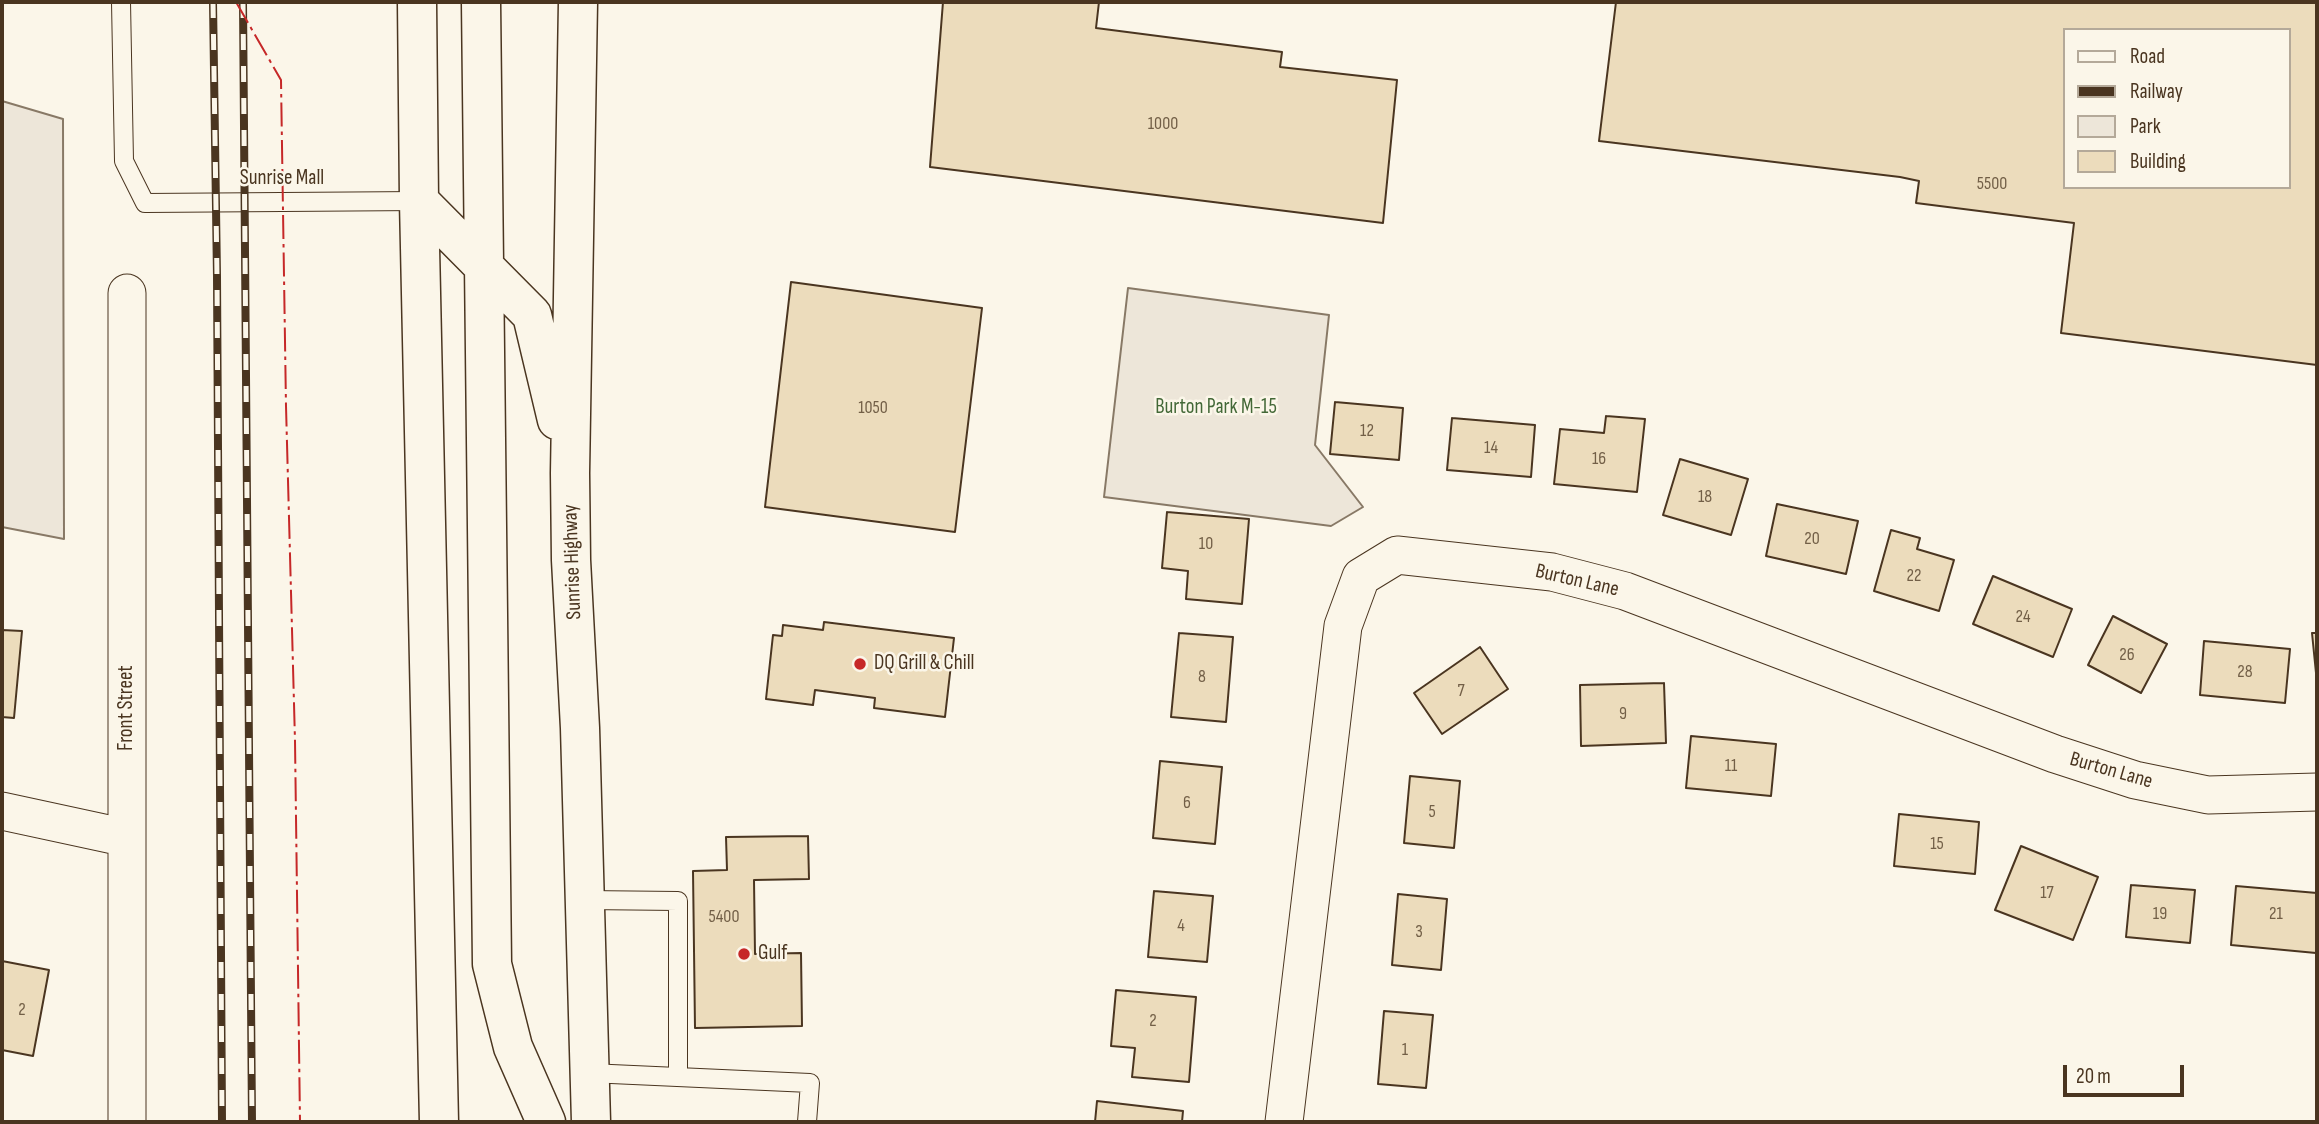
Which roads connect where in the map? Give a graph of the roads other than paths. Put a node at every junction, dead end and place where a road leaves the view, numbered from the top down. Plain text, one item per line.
1 (121, 2) edge
2 (417, 2) edge
3 (481, 2) edge
4 (578, 2) edge
5 (419, 201) junction
6 (484, 265) junction
7 (127, 293) dead end
8 (570, 473) junction
9 (2317, 792) edge
10 (2, 811) edge
11 (127, 838) junction
12 (585, 900) junction
13 (589, 1073) junction
14 (678, 1077) junction
15 (127, 1122) edge
16 (439, 1122) edge
17 (546, 1122) edge
18 (591, 1122) edge
19 (807, 1122) edge
20 (1284, 1122) edge

1 - 5 lane, Sunrise Mall
2 - 5 highway
3 - 6 highway
4 - 8 highway, Sunrise Highway
5 - 6 highway
5 - 16 highway
6 - 8 highway
6 - 17 highway
7 - 11 street, Front Street
8 - 12 highway, Sunrise Highway
9 - 20 street, Burton Lane
10 - 11 street
11 - 15 street, Front Street
12 - 13 highway, Sunrise Highway
12 - 14 lane
13 - 14 lane
13 - 18 highway, Sunrise Highway
14 - 19 lane

